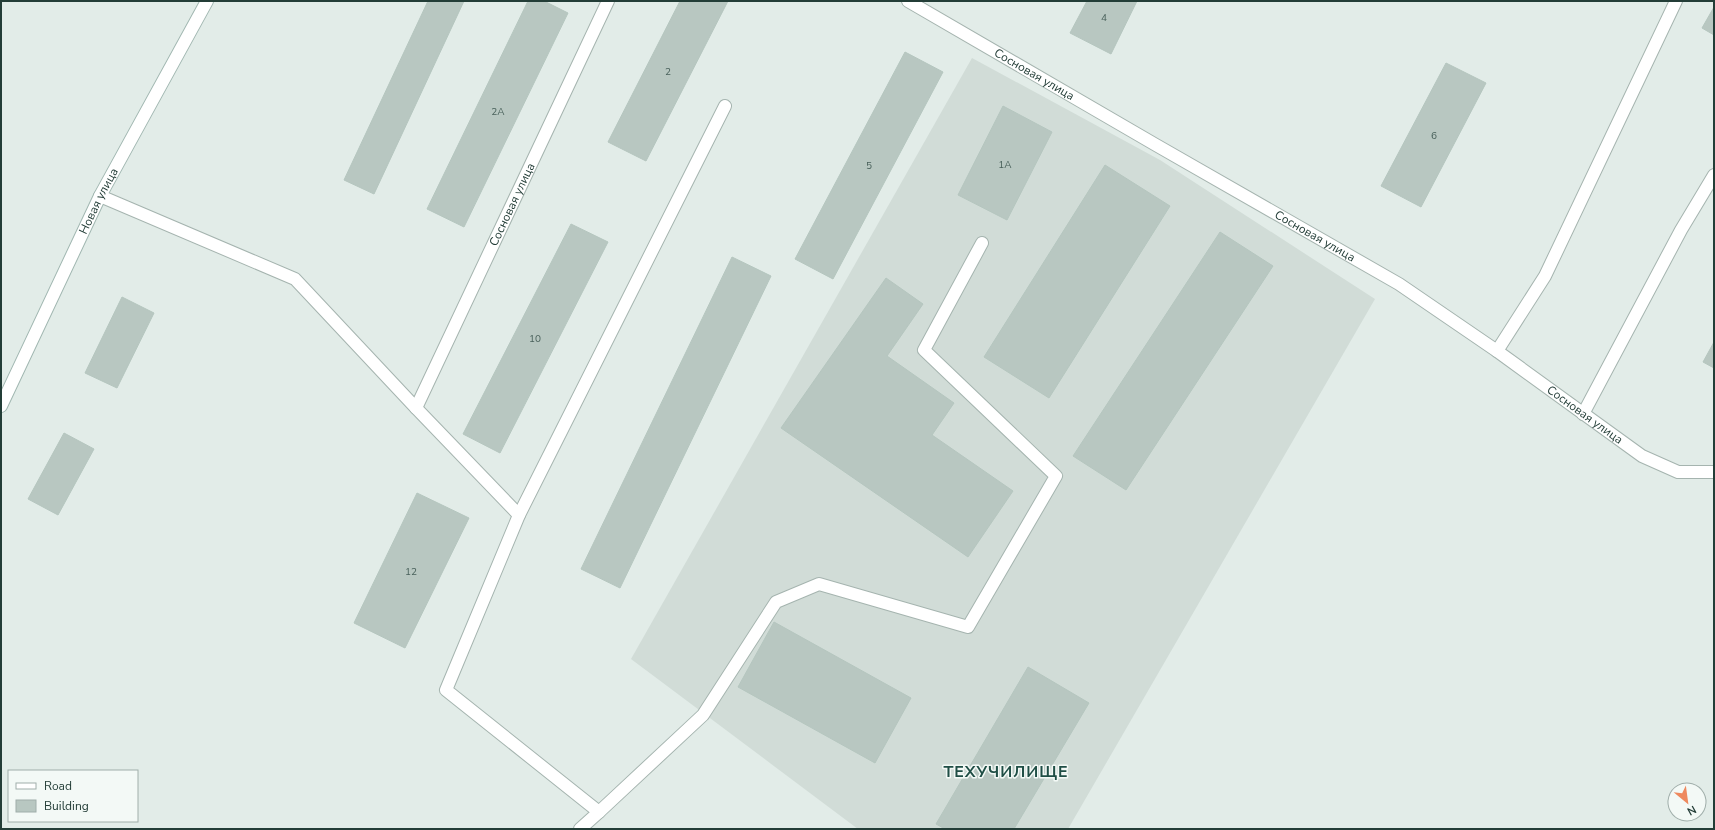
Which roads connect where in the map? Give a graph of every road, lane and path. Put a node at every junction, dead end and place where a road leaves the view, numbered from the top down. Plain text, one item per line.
1 (608, 1) edge
2 (908, 1) edge
3 (1676, 1) edge
4 (206, 2) edge
5 (725, 106) dead end
6 (1714, 175) edge
7 (100, 196) junction
8 (982, 243) dead end
9 (1497, 351) junction
10 (1, 406) edge
11 (416, 408) junction
12 (1584, 414) junction
13 (1714, 472) edge
14 (519, 515) junction
15 (599, 812) junction
16 (580, 829) edge

1 - 11 street, Сосновая улица
2 - 9 street, Сосновая улица
3 - 9 street
4 - 7 street, Новая улица
5 - 14 street
6 - 12 street
7 - 10 street, Новая улица
7 - 11 street
8 - 15 street
9 - 12 street, Сосновая улица
11 - 14 street
12 - 13 street, Сосновая улица
14 - 15 street
15 - 16 street

